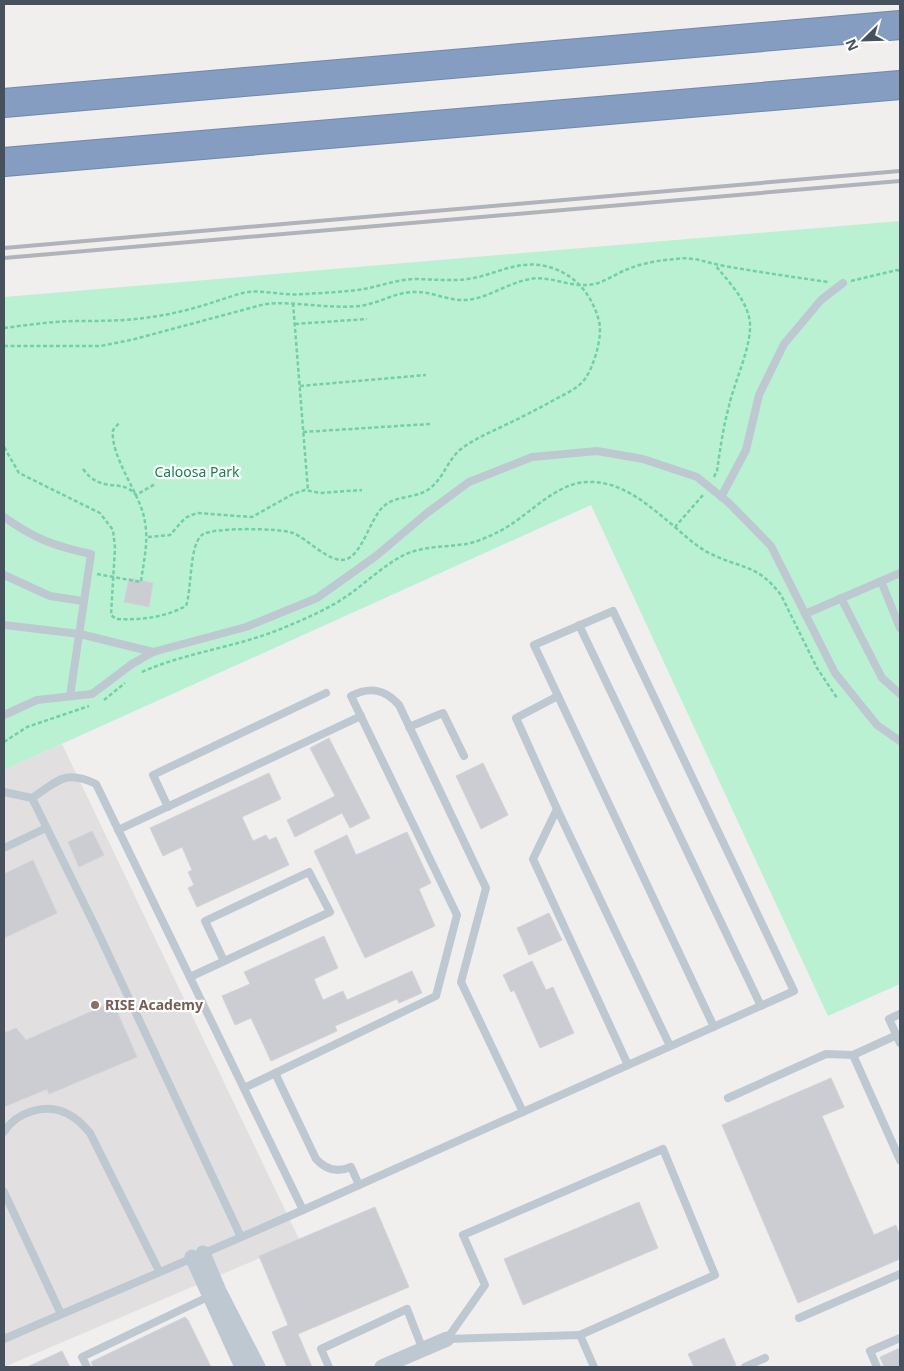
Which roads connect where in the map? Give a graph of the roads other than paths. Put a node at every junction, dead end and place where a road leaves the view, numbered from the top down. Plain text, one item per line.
1 (900, 25) edge
2 (900, 85) edge
3 (4, 103) edge
4 (4, 162) edge
5 (843, 283) road end
6 (721, 497) junction
7 (4, 517) edge
8 (900, 573) edge
9 (4, 575) edge
10 (881, 581) junction
11 (841, 598) junction
12 (84, 601) junction
13 (805, 614) junction
14 (4, 625) edge
15 (579, 625) junction
16 (900, 628) edge
17 (80, 634) junction
18 (153, 652) junction
19 (326, 693) dead end
20 (900, 694) edge
21 (70, 696) junction
22 (558, 696) junction
23 (4, 716) edge
24 (361, 716) junction
25 (409, 727) junction
26 (900, 741) edge
27 (464, 756) dead end
28 (4, 792) edge
29 (32, 798) junction
30 (168, 807) junction
31 (557, 809) junction
32 (46, 828) junction
33 (118, 830) junction
34 (4, 848) edge
35 (224, 961) junction
36 (190, 977) junction
37 (761, 1006) junction
38 (900, 1014) edge
39 (714, 1027) junction
40 (899, 1039) edge
41 (670, 1046) junction
42 (853, 1055) junction
43 (628, 1065) junction
44 (275, 1073) junction
45 (244, 1088) junction
46 (728, 1098) dead end
47 (523, 1112) junction
48 (4, 1132) edge
49 (900, 1160) edge
50 (359, 1185) junction
51 (4, 1192) edge
52 (303, 1210) junction
53 (241, 1237) junction
54 (197, 1255) junction
55 (159, 1271) junction
56 (900, 1274) edge
57 (214, 1294) junction
58 (61, 1314) junction
59 (800, 1318) dead end
60 (580, 1335) junction
61 (900, 1338) edge
62 (4, 1339) edge
63 (447, 1340) junction
64 (423, 1350) junction
65 (765, 1358) dead end
66 (87, 1367) edge
67 (242, 1367) edge
68 (258, 1367) edge
69 (329, 1367) edge
70 (382, 1367) edge
71 (594, 1367) edge
72 (745, 1367) edge
73 (877, 1367) edge

1 - 3 highway
2 - 4 highway
5 - 6 lane
6 - 13 lane
6 - 18 lane
7 - 12 lane
8 - 10 lane
9 - 12 lane
10 - 11 lane
10 - 16 lane
11 - 13 lane
11 - 20 lane
12 - 17 lane
13 - 26 lane
14 - 17 lane
15 - 22 lane
15 - 37 lane
15 - 37 lane
17 - 18 lane
17 - 21 lane
18 - 21 lane
19 - 30 lane
21 - 23 lane
22 - 31 lane
22 - 39 lane
24 - 25 lane
24 - 30 lane
24 - 44 lane
25 - 27 lane
25 - 47 lane
28 - 29 lane
29 - 32 lane
29 - 33 lane
30 - 33 lane
31 - 41 lane
31 - 43 lane
32 - 34 lane
32 - 53 lane
33 - 36 lane
35 - 35 lane
35 - 36 lane
36 - 45 lane
37 - 39 lane
38 - 40 lane
39 - 41 lane
40 - 42 lane
41 - 43 lane
42 - 46 lane
42 - 49 lane
43 - 47 lane
44 - 45 lane
44 - 50 lane
45 - 52 lane
47 - 50 lane
48 - 55 lane
50 - 52 lane
51 - 58 lane
52 - 53 lane
53 - 54 lane
54 - 55 lane
54 - 57 street
55 - 58 lane
56 - 59 lane
57 - 66 lane
57 - 67 street
57 - 68 street
58 - 62 lane
60 - 63 lane
60 - 63 lane
60 - 71 lane
61 - 73 lane
63 - 64 street
64 - 69 lane
64 - 70 street
65 - 72 lane

